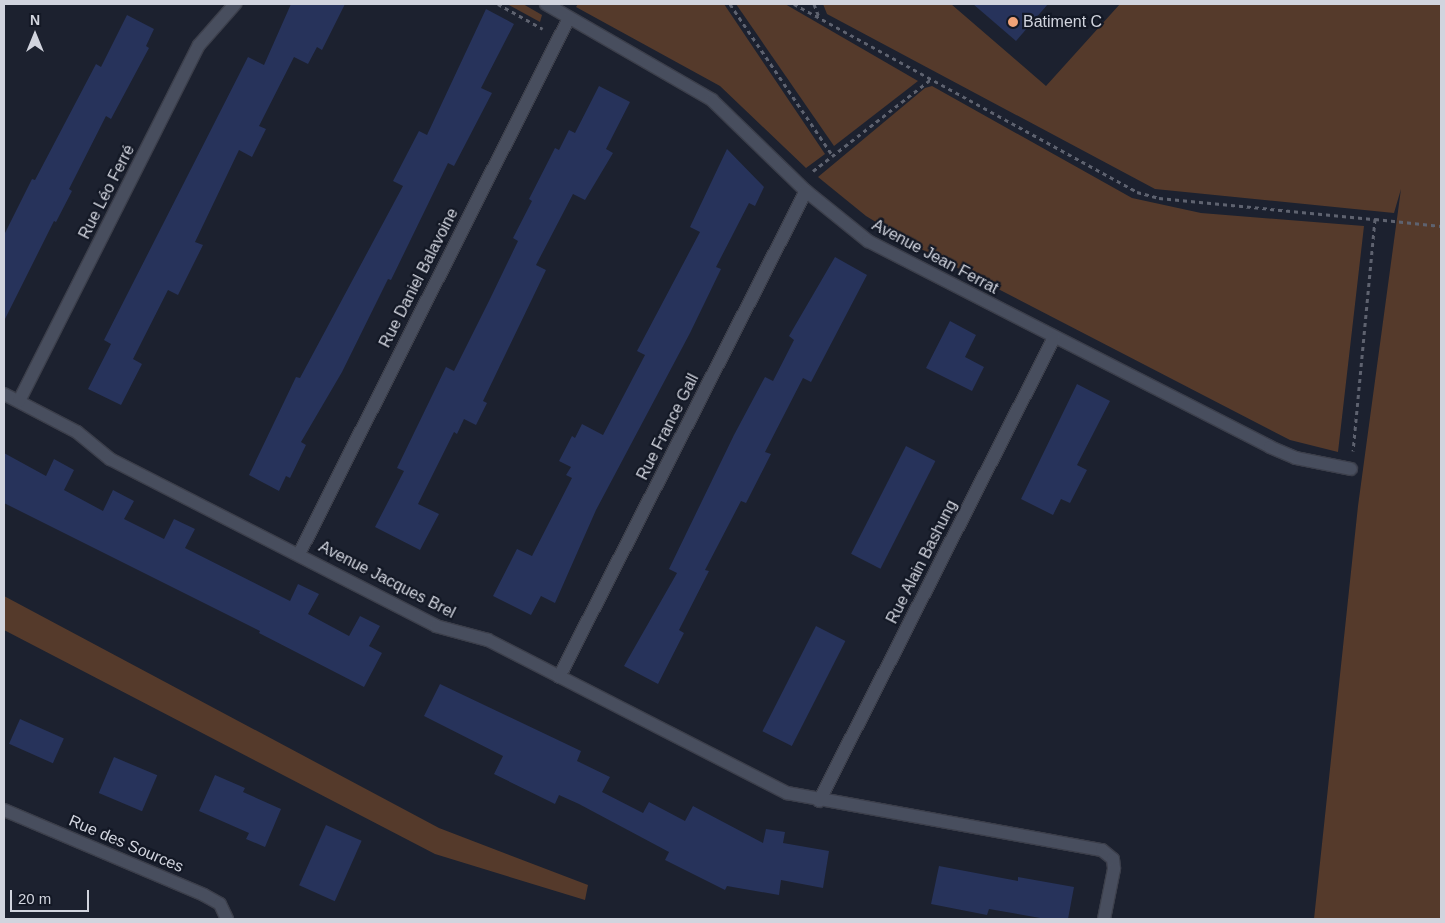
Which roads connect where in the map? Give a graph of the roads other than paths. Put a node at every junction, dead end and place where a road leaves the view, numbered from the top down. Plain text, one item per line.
1 (235, 4) edge
2 (546, 4) edge
3 (568, 18) junction
4 (806, 191) junction
5 (1054, 338) junction
6 (4, 394) edge
7 (19, 401) junction
8 (1351, 469) road end
9 (299, 554) junction
10 (559, 677) junction
11 (819, 801) junction
12 (5, 812) edge
13 (227, 919) edge
14 (1104, 919) edge

1 - 7 street, Rue Léo Ferré
2 - 3 street, Avenue Jean Ferrat
3 - 4 street, Avenue Jean Ferrat
3 - 9 street, Rue Daniel Balavoine
4 - 5 street, Avenue Jean Ferrat
4 - 10 street, Rue France Gall
5 - 8 street, Avenue Jean Ferrat
5 - 11 street, Rue Alain Bashung
6 - 7 street, Avenue Jacques Brel
7 - 9 street, Avenue Jacques Brel
9 - 10 street, Avenue Jacques Brel
10 - 11 street, Avenue Jacques Brel
11 - 14 street, Avenue Jacques Brel
12 - 13 street, Rue des Sources

